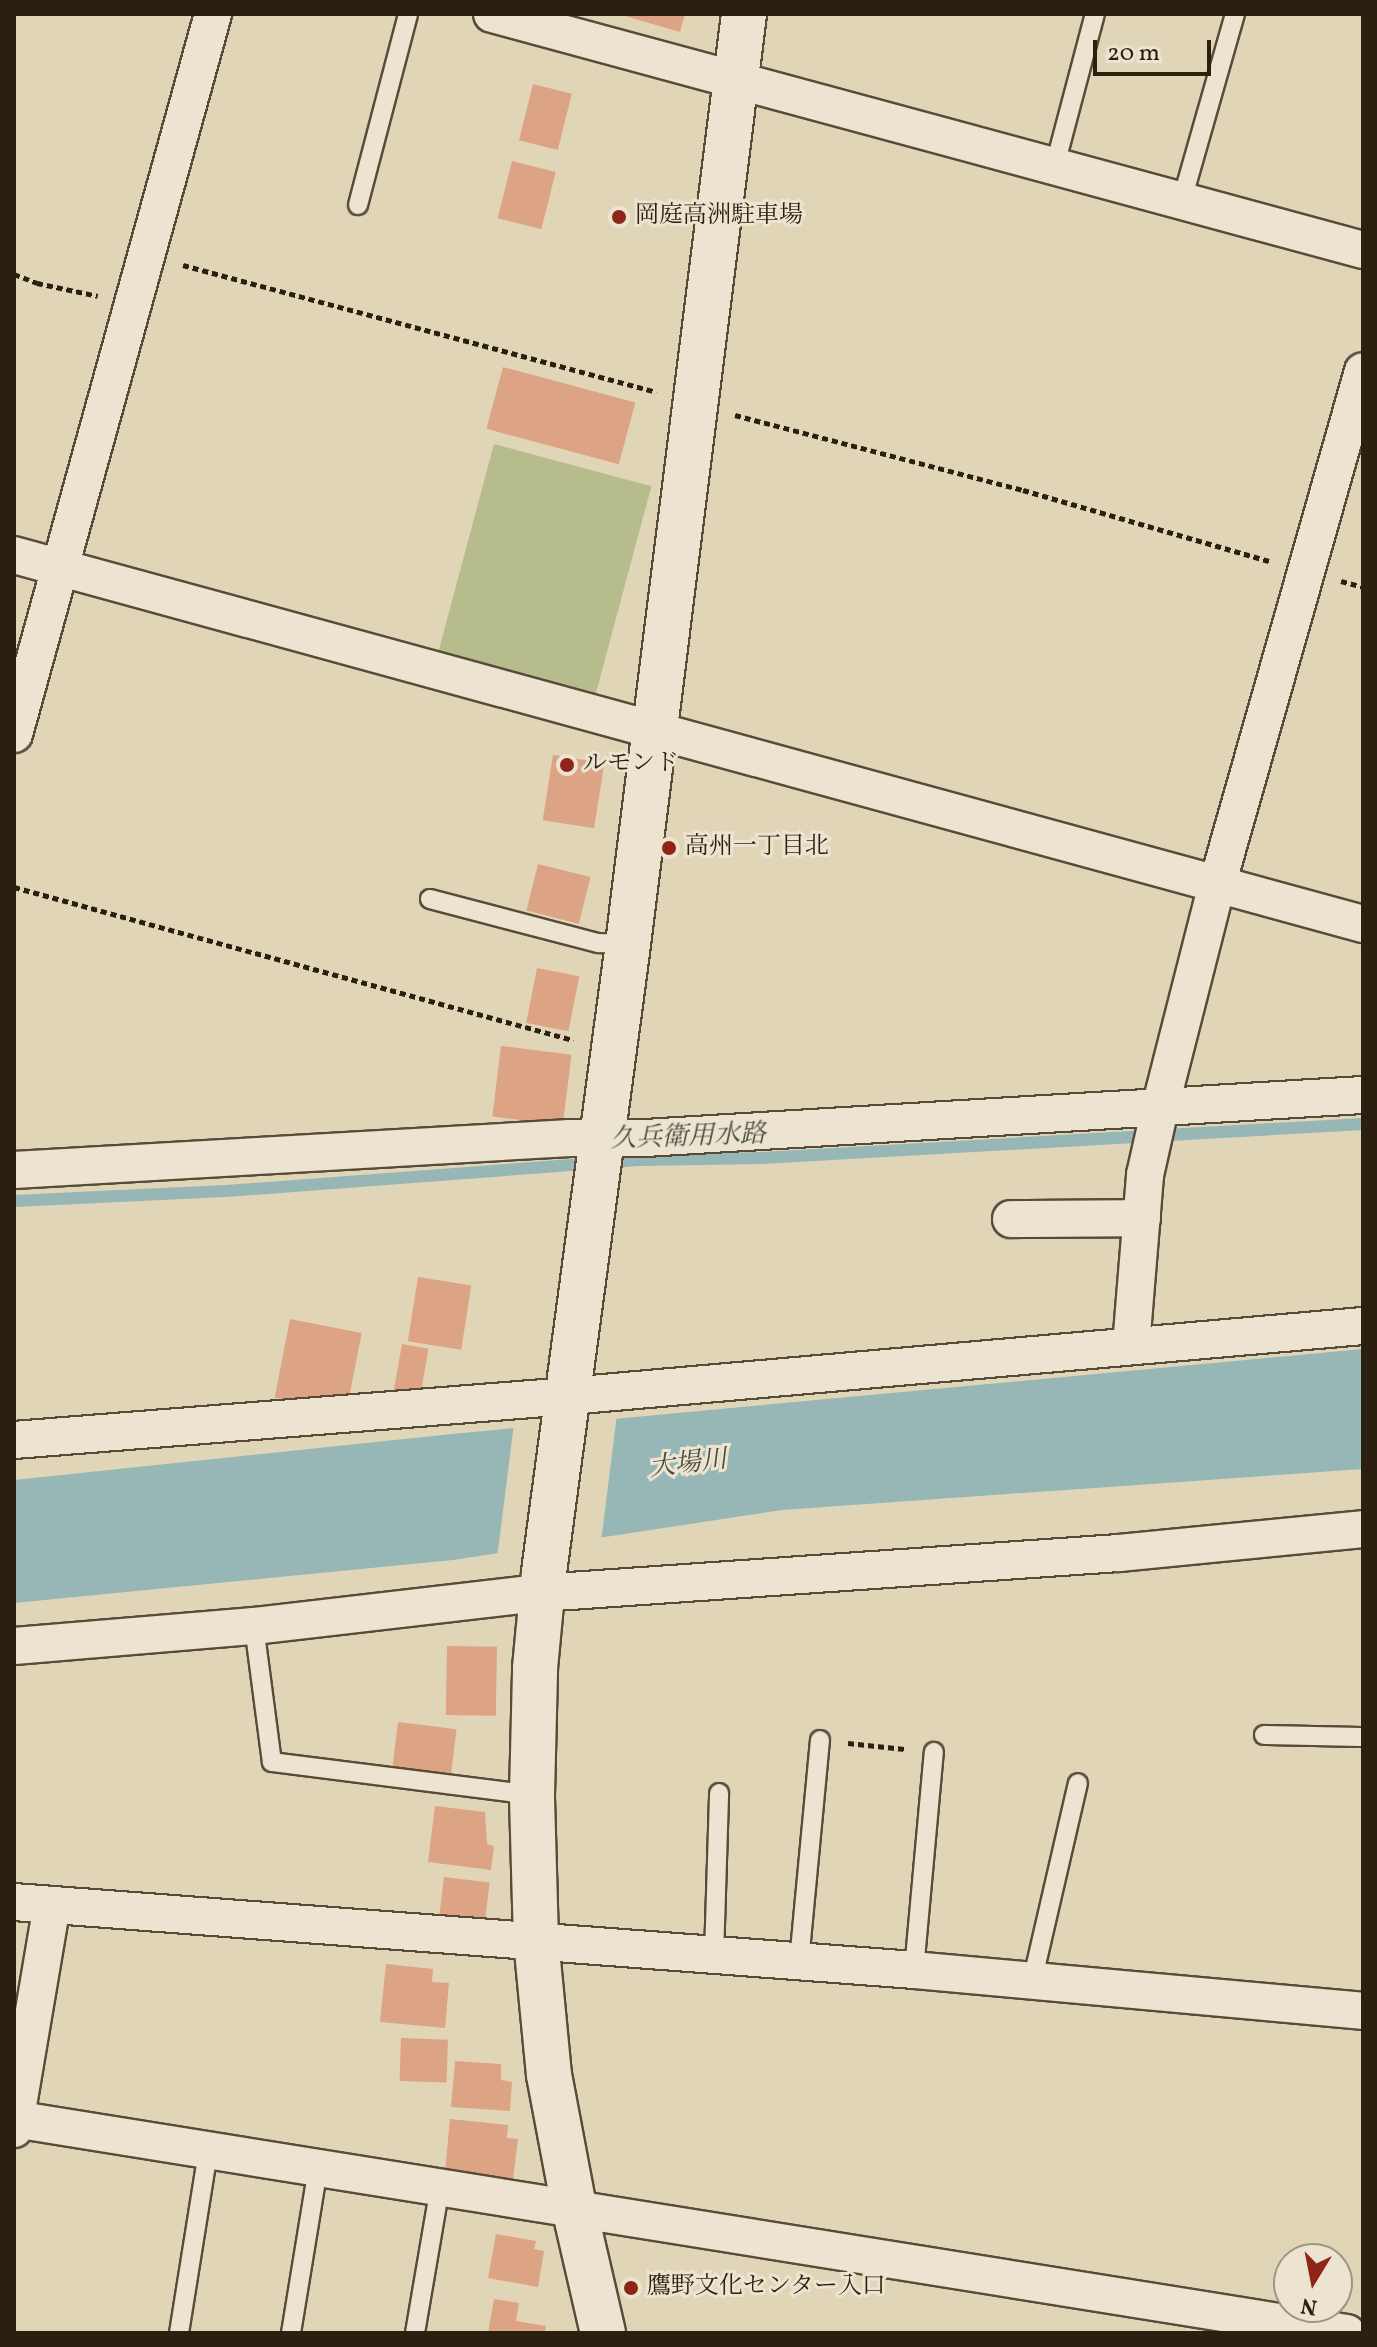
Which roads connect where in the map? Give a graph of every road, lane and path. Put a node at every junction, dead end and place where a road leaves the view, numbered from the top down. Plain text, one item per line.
1 (213, 14) edge
2 (408, 14) edge
3 (492, 14) edge
4 (744, 14) edge
5 (1095, 14) edge
6 (1235, 14) edge
7 (736, 80) junction
8 (1055, 165) junction
9 (1182, 200) junction
10 (358, 205) dead end
11 (1363, 250) edge
12 (145, 255) junction
13 (14, 274) edge
14 (113, 299) dead end
15 (1363, 371) edge
16 (669, 395) dead end
17 (727, 413) dead end
18 (14, 555) edge
19 (60, 567) junction
20 (1309, 572) junction
21 (1363, 587) edge
22 (655, 728) junction
23 (14, 734) edge
24 (1217, 885) junction
25 (14, 887) edge
26 (430, 899) dead end
27 (1363, 924) edge
28 (628, 944) junction
29 (587, 1044) dead end
30 (1363, 1095) edge
31 (1161, 1104) junction
32 (601, 1137) junction
33 (14, 1170) edge
34 (1142, 1218) junction
35 (1011, 1219) dead end
36 (1363, 1326) edge
37 (1131, 1346) junction
38 (567, 1406) junction
39 (14, 1440) edge
40 (1363, 1529) edge
41 (543, 1583) junction
42 (254, 1626) junction
43 (15, 1649) edge
44 (1264, 1735) dead end
45 (1363, 1737) edge
46 (820, 1740) joint
47 (934, 1752) joint
48 (1078, 1783) dead end
49 (719, 1793) dead end
50 (532, 1795) junction
51 (14, 1902) edge
52 (52, 1905) junction
53 (536, 1941) junction
54 (714, 1956) junction
55 (799, 1962) junction
56 (914, 1970) junction
57 (1032, 1982) junction
58 (1363, 2011) edge
59 (15, 2122) edge
60 (208, 2152) junction
61 (318, 2169) junction
62 (440, 2187) junction
63 (574, 2207) junction
64 (179, 2333) edge
65 (291, 2333) edge
66 (415, 2333) edge
67 (603, 2333) edge
68 (1347, 2333) edge

1 - 12 street
2 - 10 lane
3 - 7 street
4 - 7 street
5 - 8 lane
6 - 9 lane
7 - 8 street
7 - 22 street
8 - 9 street
9 - 11 street
12 - 16 path
12 - 19 street
13 - 14 path
15 - 20 street
17 - 20 path
18 - 19 street
19 - 22 street
19 - 23 street
20 - 21 path
20 - 24 street
22 - 24 street
22 - 28 street
24 - 27 street
24 - 31 street
25 - 29 path
26 - 28 lane
28 - 32 street
30 - 31 street
31 - 32 street
31 - 34 street
32 - 33 street
32 - 38 street
34 - 35 street
34 - 37 street
36 - 37 street
37 - 38 street
38 - 39 street
38 - 41 street
40 - 41 street
41 - 42 street
41 - 50 street
42 - 43 street
42 - 50 lane
44 - 45 lane
46 - 47 path
46 - 55 lane
47 - 56 lane
48 - 57 lane
49 - 54 lane
50 - 53 street
51 - 52 street
52 - 53 street
52 - 59 street
53 - 54 street
53 - 63 street
54 - 55 street
55 - 56 street
56 - 57 street
57 - 58 street
59 - 60 street
60 - 61 street
60 - 64 lane
61 - 62 street
61 - 65 lane
62 - 63 street
62 - 66 lane
63 - 67 street
63 - 68 street

